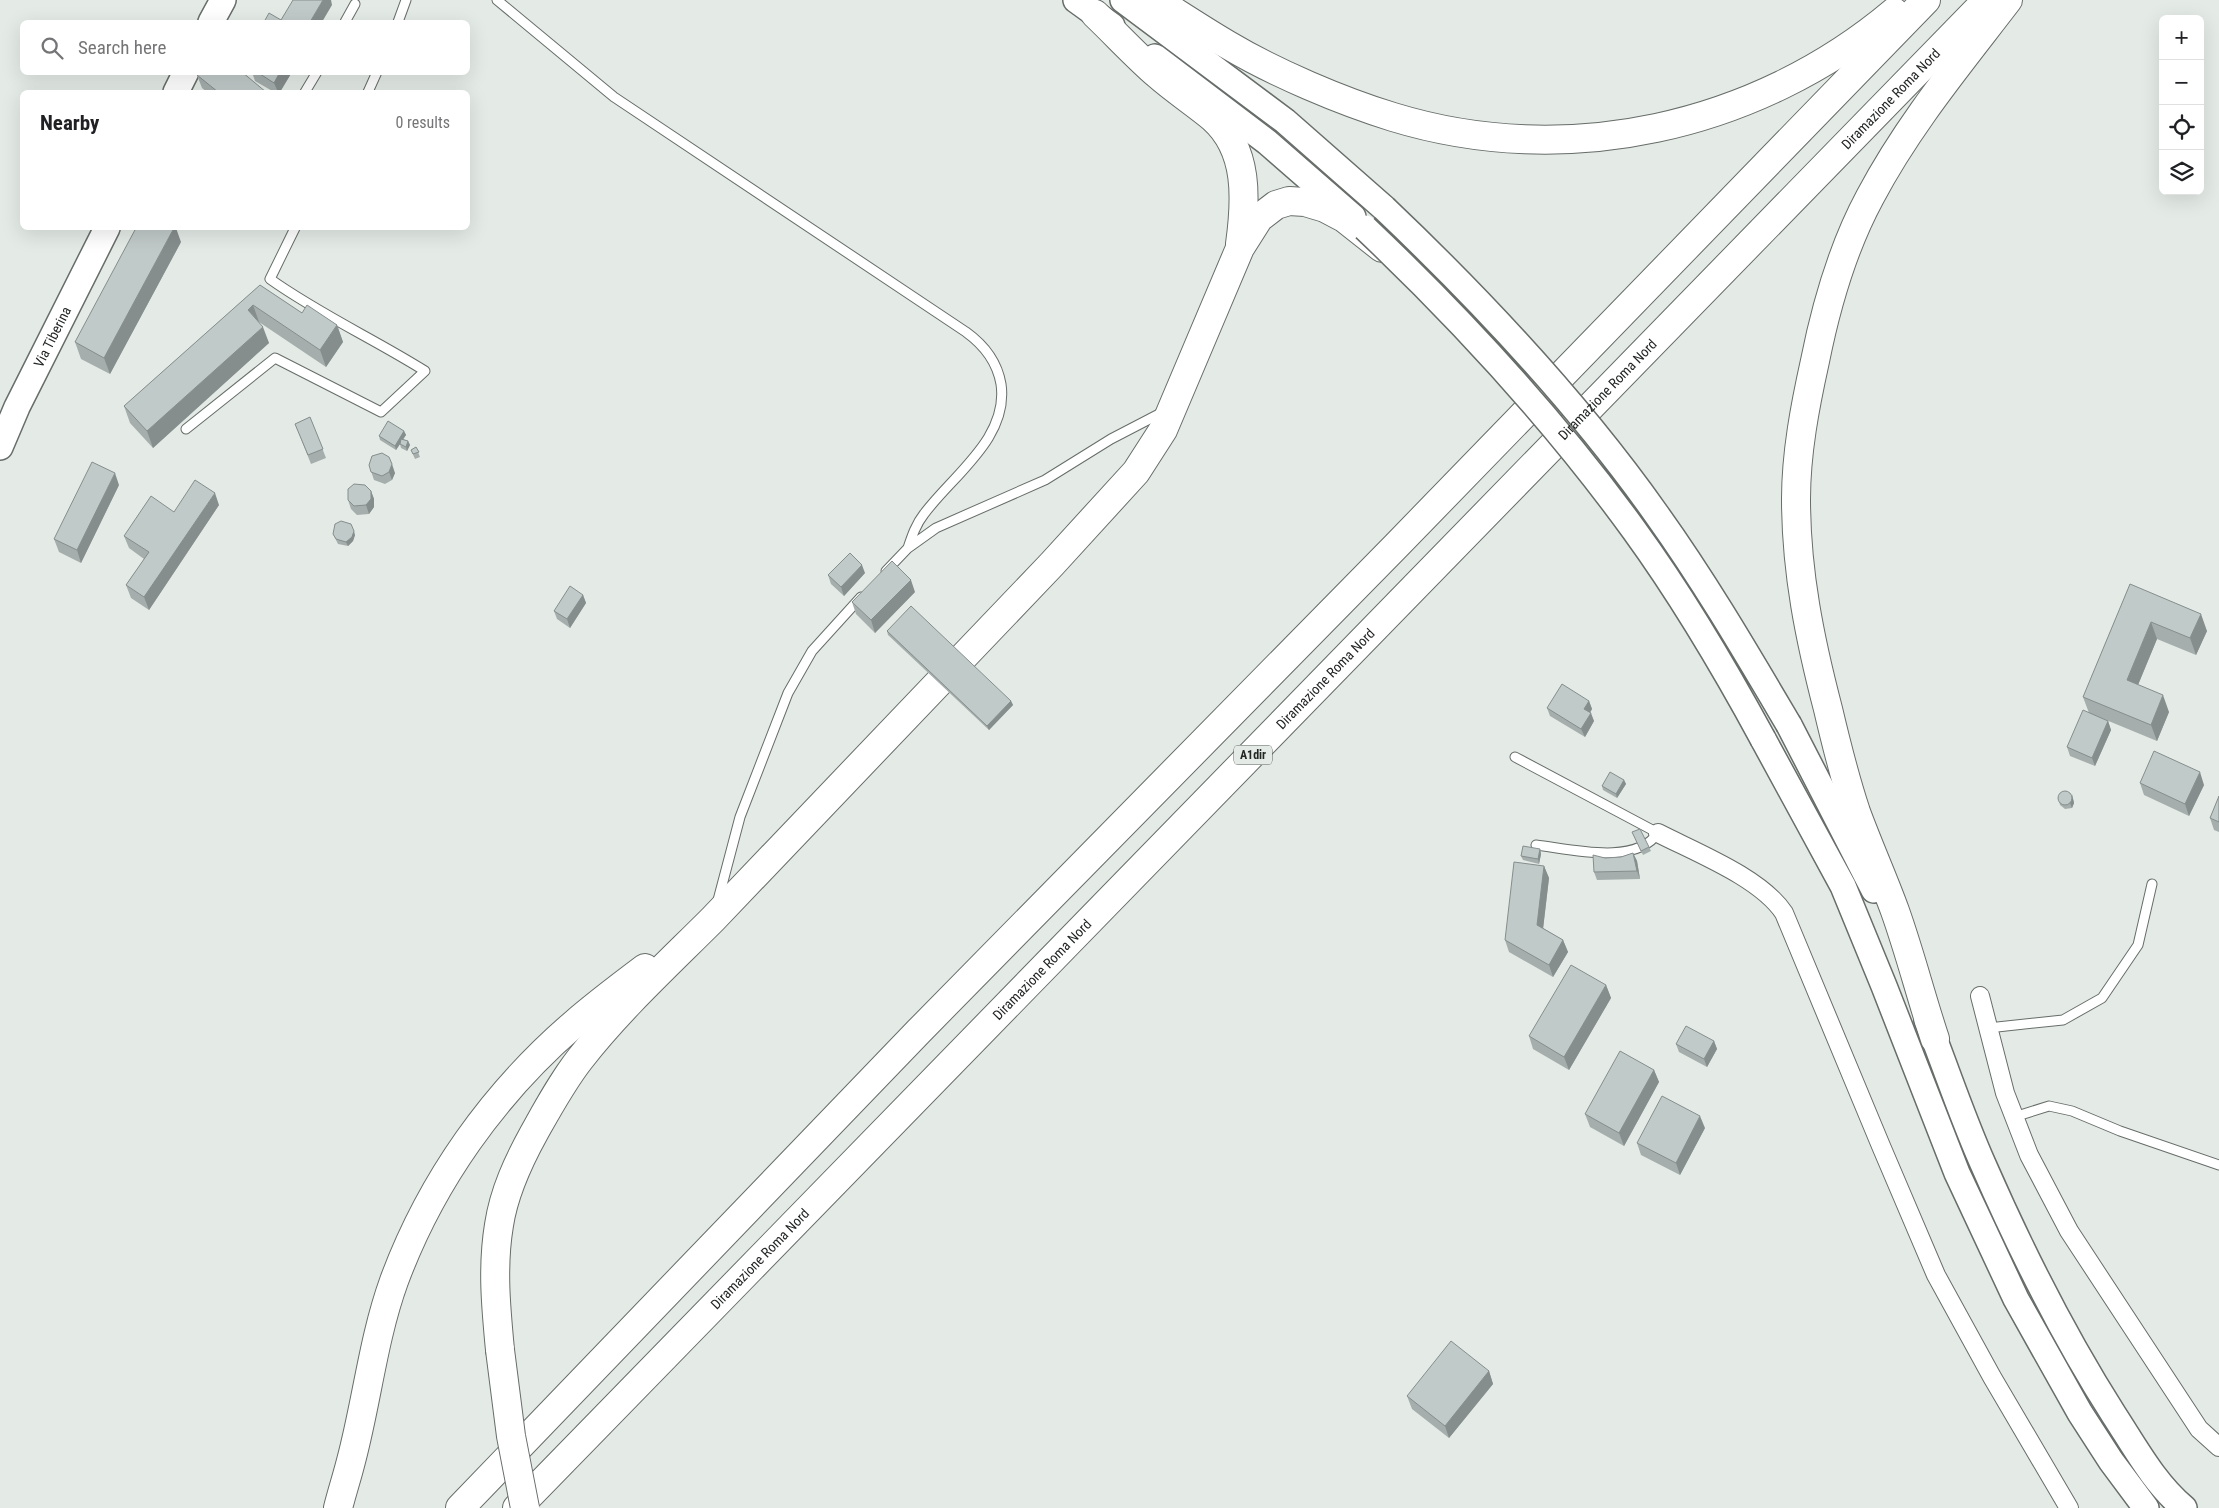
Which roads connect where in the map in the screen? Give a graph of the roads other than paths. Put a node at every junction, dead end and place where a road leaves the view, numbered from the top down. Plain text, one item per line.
1 (223, 0) edge
2 (345, 0) edge
3 (406, 0) edge
4 (497, 0) edge
5 (1123, 0) edge
6 (1156, 0) edge
7 (1908, 0) edge
8 (1926, 0) edge
9 (1987, 0) edge
10 (2008, 0) edge
11 (356, 2) edge
12 (1085, 7) edge
13 (212, 20) edge
14 (346, 20) edge
15 (399, 20) edge
16 (184, 75) edge
17 (315, 75) edge
18 (376, 75) edge
19 (177, 90) edge
20 (306, 90) edge
21 (369, 90) edge
22 (106, 230) edge
23 (294, 230) edge
24 (1240, 248) junction
25 (1416, 276) junction
26 (1172, 408) junction
27 (186, 429) dead end
28 (0, 446) edge
29 (908, 548) junction
30 (882, 575) edge
31 (869, 589) edge
32 (1515, 757) dead end
33 (1658, 833) junction
34 (1536, 845) dead end
35 (2152, 884) dead end
36 (713, 919) junction
37 (1980, 996) dead end
38 (1988, 1028) junction
39 (1935, 1039) junction
40 (2014, 1117) junction
41 (2219, 1165) edge
42 (2219, 1447) edge
43 (338, 1508) edge
44 (460, 1508) edge
45 (517, 1508) edge
46 (524, 1508) edge
47 (2069, 1508) edge
48 (2146, 1508) edge
49 (2184, 1508) edge

1 - 13 main road
2 - 11 lane
3 - 15 lane
4 - 29 lane
5 - 39 main road, bridge
6 - 7 highway
8 - 44 highway
9 - 45 highway, Diramazione Roma Nord / A1dir
10 - 39 highway
11 - 14 lane
12 - 24 highway
12 - 25 main road, bridge
16 - 19 main road
17 - 20 lane
18 - 21 lane
22 - 28 main road, Via Tiberina
23 - 27 lane
24 - 25 highway
24 - 26 highway
25 - 48 main road, bridge
26 - 29 lane
26 - 36 highway
29 - 30 lane
31 - 36 lane
32 - 33 lane
33 - 34 lane
33 - 47 street
35 - 38 lane
36 - 43 highway
36 - 46 highway, bridge
37 - 38 street
38 - 40 street
39 - 49 main road
40 - 41 lane
40 - 42 street

